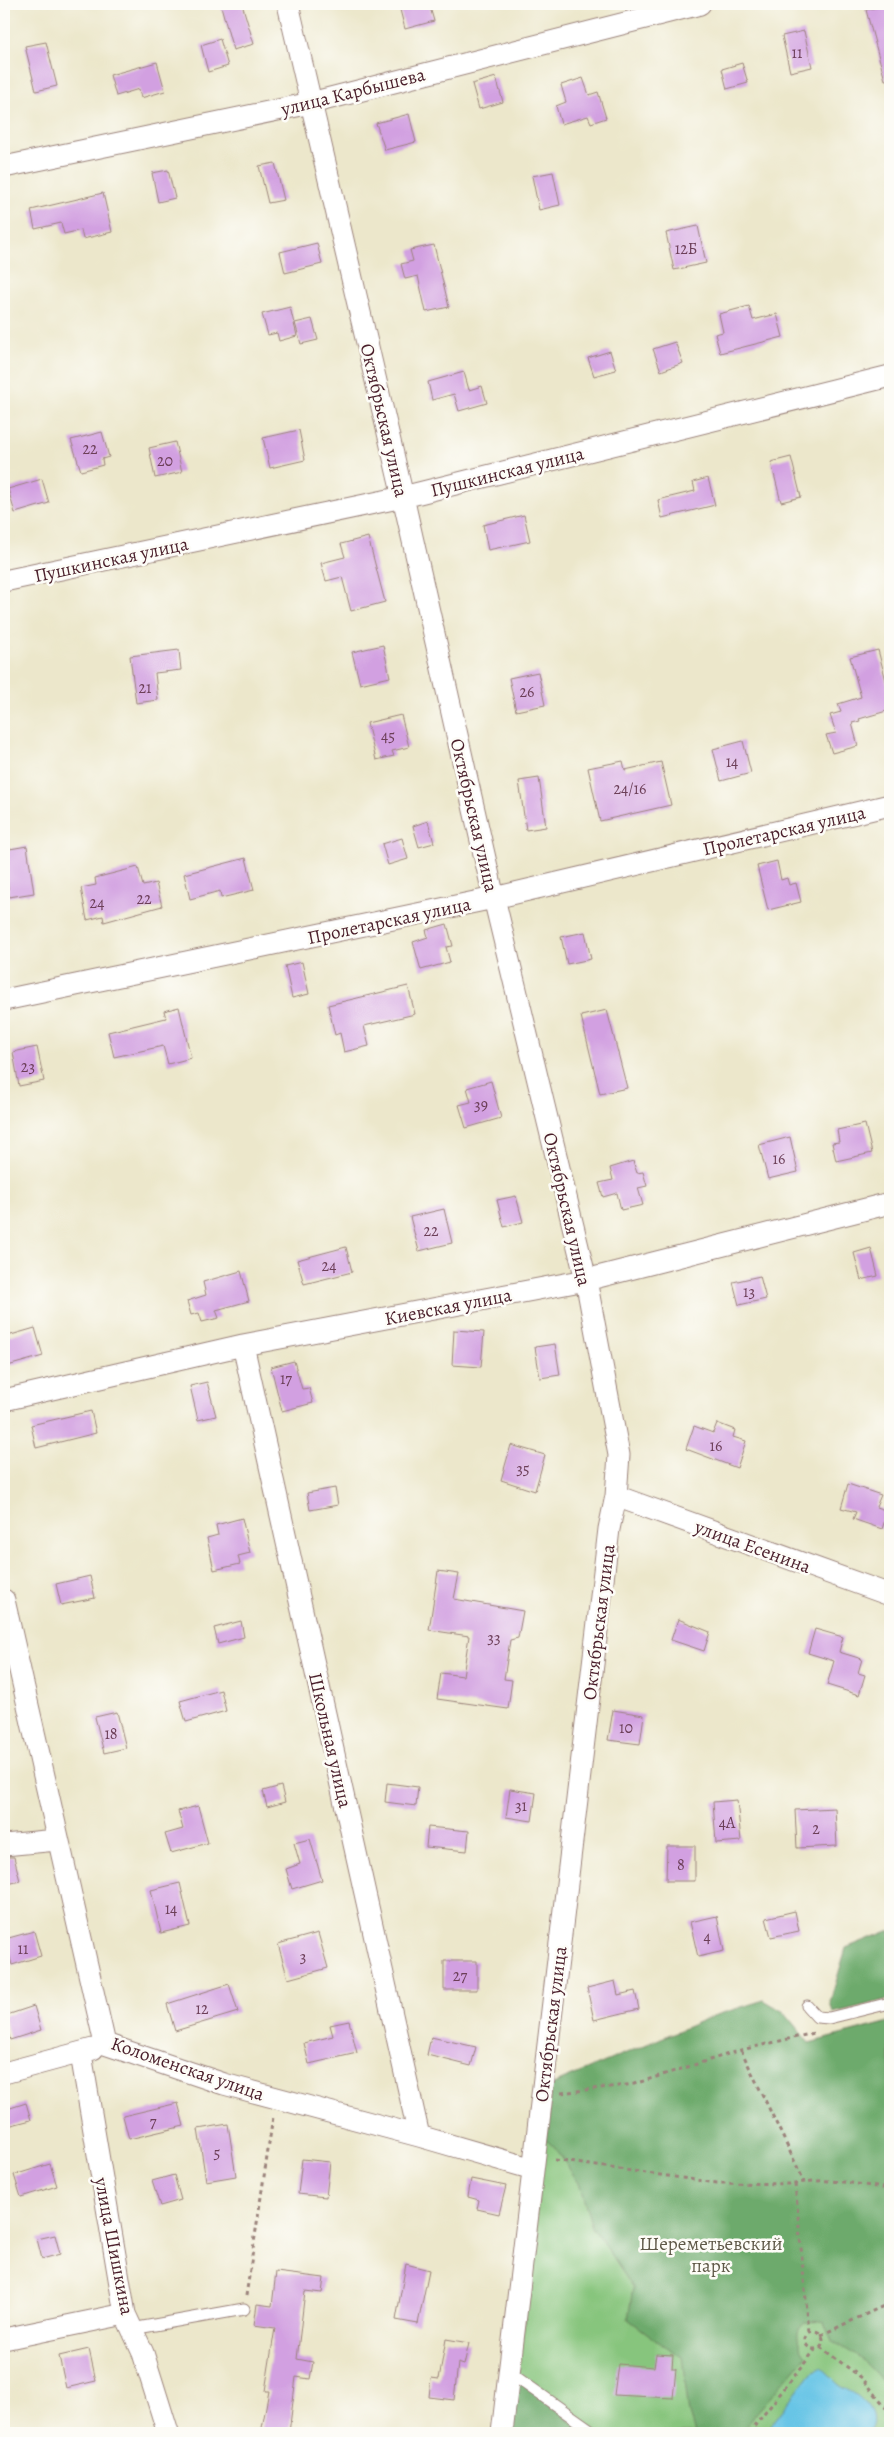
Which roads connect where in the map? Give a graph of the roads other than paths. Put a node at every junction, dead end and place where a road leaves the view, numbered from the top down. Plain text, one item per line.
1 (288, 4) edge
2 (700, 4) edge
3 (311, 103) junction
4 (4, 167) edge
5 (890, 376) edge
6 (403, 497) junction
7 (4, 581) edge
8 (890, 805) edge
9 (494, 898) junction
10 (4, 1000) edge
11 (890, 1203) edge
12 (586, 1280) junction
13 (243, 1345) junction
14 (4, 1400) edge
15 (616, 1496) junction
16 (890, 1596) edge
17 (4, 1600) edge
18 (7, 1632) edge
19 (57, 1840) junction
20 (4, 1845) edge
21 (890, 2003) edge
22 (807, 2006) dead end
23 (105, 2044) junction
24 (80, 2054) junction
25 (4, 2073) edge
26 (420, 2136) junction
27 (534, 2163) junction
28 (244, 2309) road end
29 (129, 2321) junction
30 (4, 2340) edge
31 (510, 2373) junction
32 (168, 2433) edge
33 (502, 2433) edge
34 (595, 2433) edge

1 - 3 street, Октябрьская улица
2 - 3 street, улица Карбышева
3 - 4 street, улица Карбышева
3 - 6 street, Октябрьская улица
5 - 6 street, Пушкинская улица
6 - 7 street, Пушкинская улица
6 - 9 street, Октябрьская улица
8 - 9 street, Пролетарская улица
9 - 10 street, Пролетарская улица
9 - 12 street, Октябрьская улица
11 - 12 street, Киевская улица
12 - 13 street, Киевская улица
12 - 15 street, Октябрьская улица
13 - 14 street, Киевская улица
13 - 26 street, Школьная улица
15 - 16 street, улица Есенина
15 - 27 street, Октябрьская улица
17 - 18 street, Коломенская улица
18 - 19 street, Коломенская улица
19 - 20 street
19 - 23 street, Коломенская улица
21 - 22 lane
23 - 24 street
23 - 26 street, Коломенская улица
24 - 25 street
24 - 29 street, улица Шишкина
26 - 27 street, Коломенская улица
27 - 31 street, Октябрьская улица
28 - 29 lane
29 - 30 street
29 - 32 street, улица Шишкина
31 - 33 street, Октябрьская улица
31 - 34 lane

